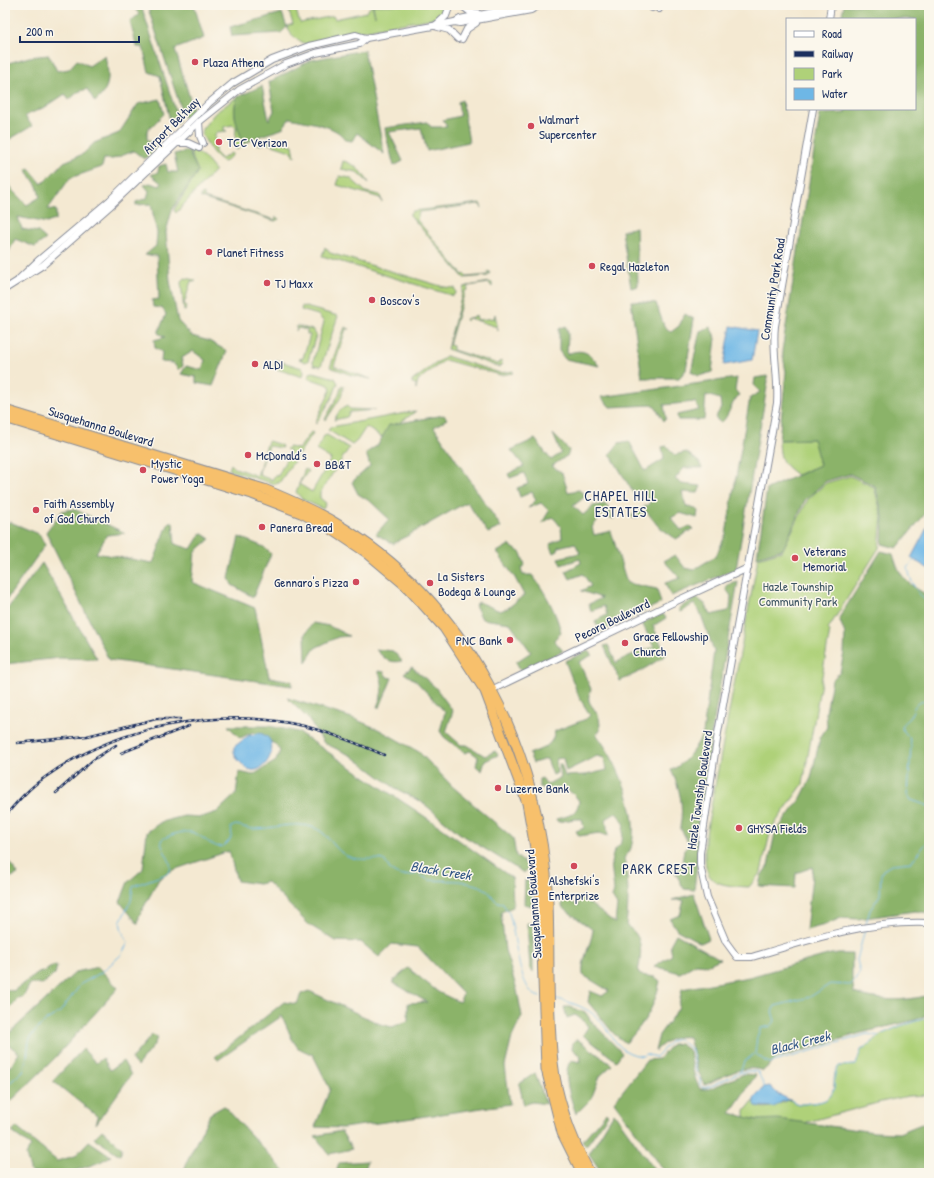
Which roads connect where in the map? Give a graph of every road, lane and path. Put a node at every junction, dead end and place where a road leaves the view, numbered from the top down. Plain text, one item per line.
1 (450, 5) edge
2 (461, 5) edge
3 (528, 5) edge
4 (537, 5) edge
5 (831, 5) edge
6 (497, 13) junction
7 (829, 18) edge
8 (434, 26) junction
9 (366, 38) junction
10 (813, 110) edge
11 (199, 122) junction
12 (178, 143) junction
13 (19, 279) junction
14 (5, 289) edge
15 (5, 410) edge
16 (5, 418) edge
17 (748, 568) junction
18 (489, 691) junction
19 (929, 923) edge
20 (547, 1004) junction
21 (582, 1173) edge
22 (590, 1173) edge

1 - 8 street
2 - 6 street
3 - 6 street, Airport Beltway
4 - 6 street, Airport Beltway
5 - 7 street
6 - 8 street, Airport Beltway
6 - 8 street
8 - 9 street, Airport Beltway
9 - 11 street, Airport Beltway
9 - 13 street, Airport Beltway
10 - 17 street, Community Park Road
11 - 12 street, Airport Beltway
11 - 12 street
12 - 13 street, Airport Beltway
13 - 14 street, Airport Beltway
15 - 18 highway, Susquehanna Boulevard
16 - 18 highway, Susquehanna Boulevard
17 - 18 street, Pecora Boulevard
17 - 19 street, Hazle Township Boulevard
18 - 20 highway, Susquehanna Boulevard
20 - 21 highway, Susquehanna Boulevard
20 - 22 highway, Susquehanna Boulevard

